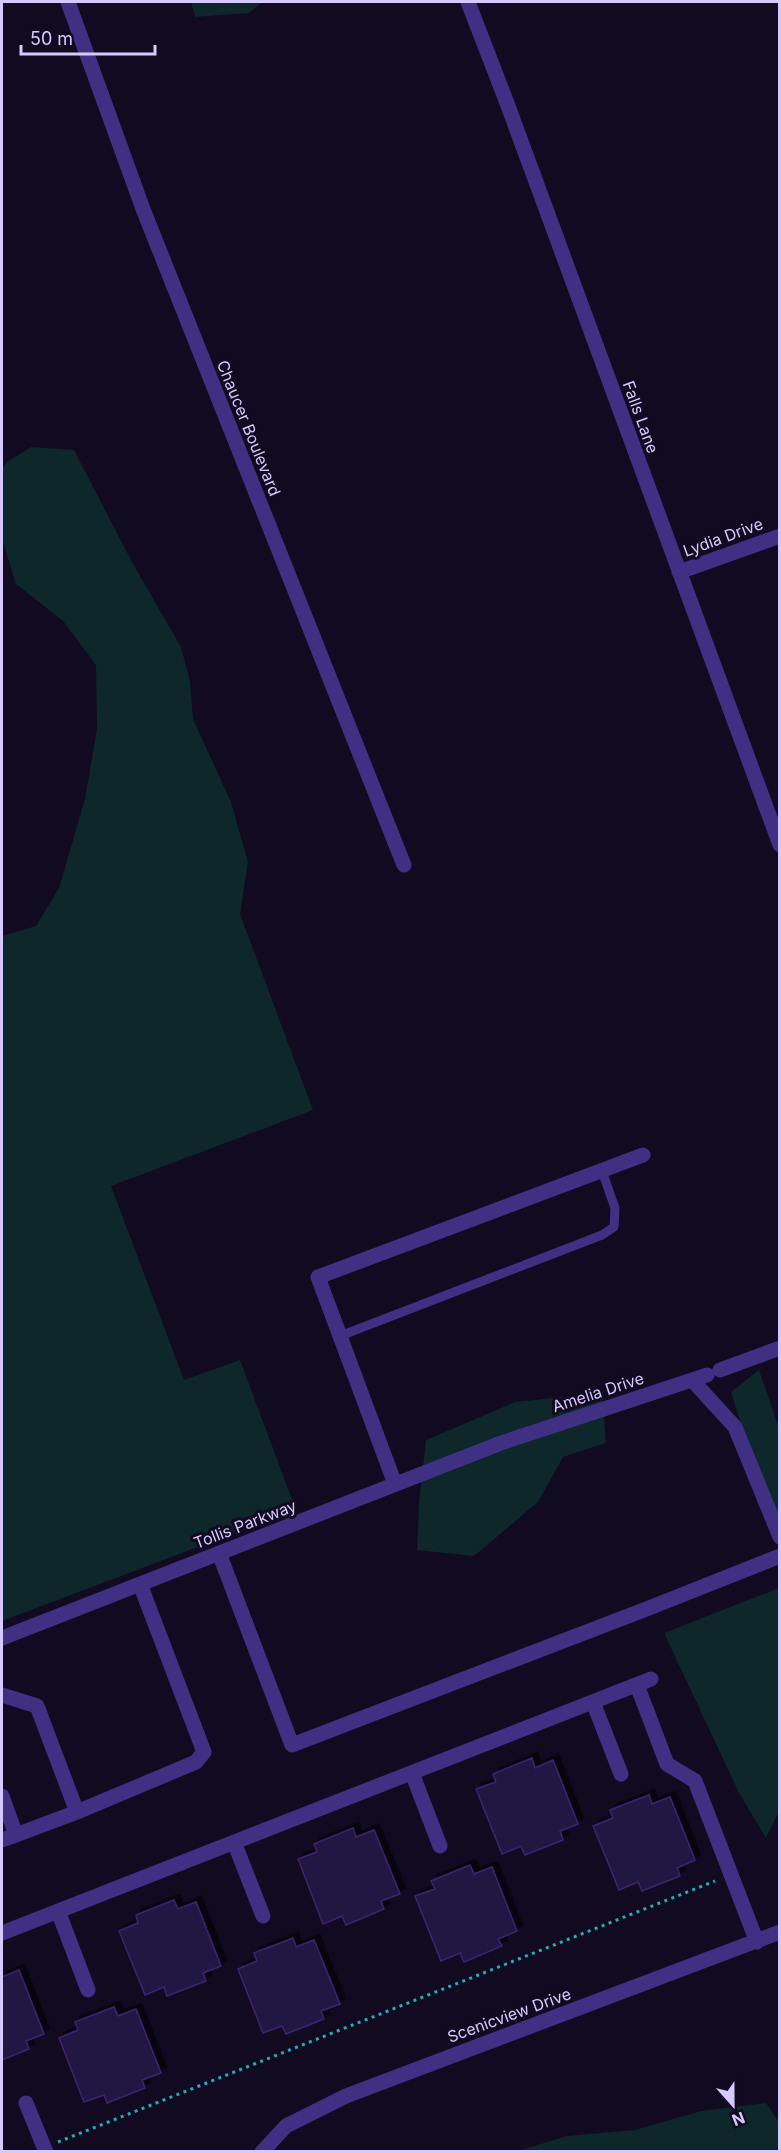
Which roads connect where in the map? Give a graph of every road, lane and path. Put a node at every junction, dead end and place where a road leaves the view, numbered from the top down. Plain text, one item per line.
1 (68, 2) edge
2 (468, 2) edge
3 (780, 536) edge
4 (679, 572) junction
5 (780, 845) edge
6 (404, 865) dead end
7 (643, 1155) dead end
8 (602, 1171) junction
9 (340, 1336) junction
10 (780, 1348) edge
11 (692, 1380) junction
12 (501, 1443) joint
13 (395, 1484) junction
14 (780, 1537) edge
15 (219, 1553) junction
16 (780, 1556) edge
17 (140, 1584) junction
18 (2, 1638) edge
19 (2, 1695) edge
20 (592, 1702) junction
21 (412, 1773) junction
22 (621, 1774) dead end
23 (2, 1796) edge
24 (77, 1812) junction
25 (9, 1837) edge
26 (234, 1842) junction
27 (440, 1846) dead end
28 (731, 1875) junction
29 (58, 1911) junction
30 (263, 1916) dead end
31 (780, 1932) edge
32 (2, 1933) edge
33 (757, 1942) junction
34 (88, 1990) dead end
35 (26, 2103) dead end
36 (45, 2149) edge
37 (262, 2151) edge

1 - 6 street, Chaucer Boulevard
2 - 4 street, Falls Lane
3 - 4 street, Lydia Drive
4 - 5 street, Falls Lane
7 - 8 street
8 - 9 lane
8 - 9 street
9 - 13 street
10 - 11 street, Amelia Drive
11 - 12 street, Amelia Drive
11 - 14 street
12 - 13 street, Tollis Parkway
13 - 15 street, Tollis Parkway
15 - 16 street
15 - 17 street, Tollis Parkway
17 - 18 street, Tollis Parkway
17 - 24 street
19 - 24 street
20 - 21 street
20 - 22 street
20 - 28 street
21 - 26 street
21 - 27 street
23 - 25 street
24 - 25 street
26 - 29 street
26 - 30 street
28 - 33 street
28 - 36 path
29 - 32 street
29 - 34 street
31 - 33 street, Scenicview Drive
33 - 37 street, Scenicview Drive
35 - 36 street

